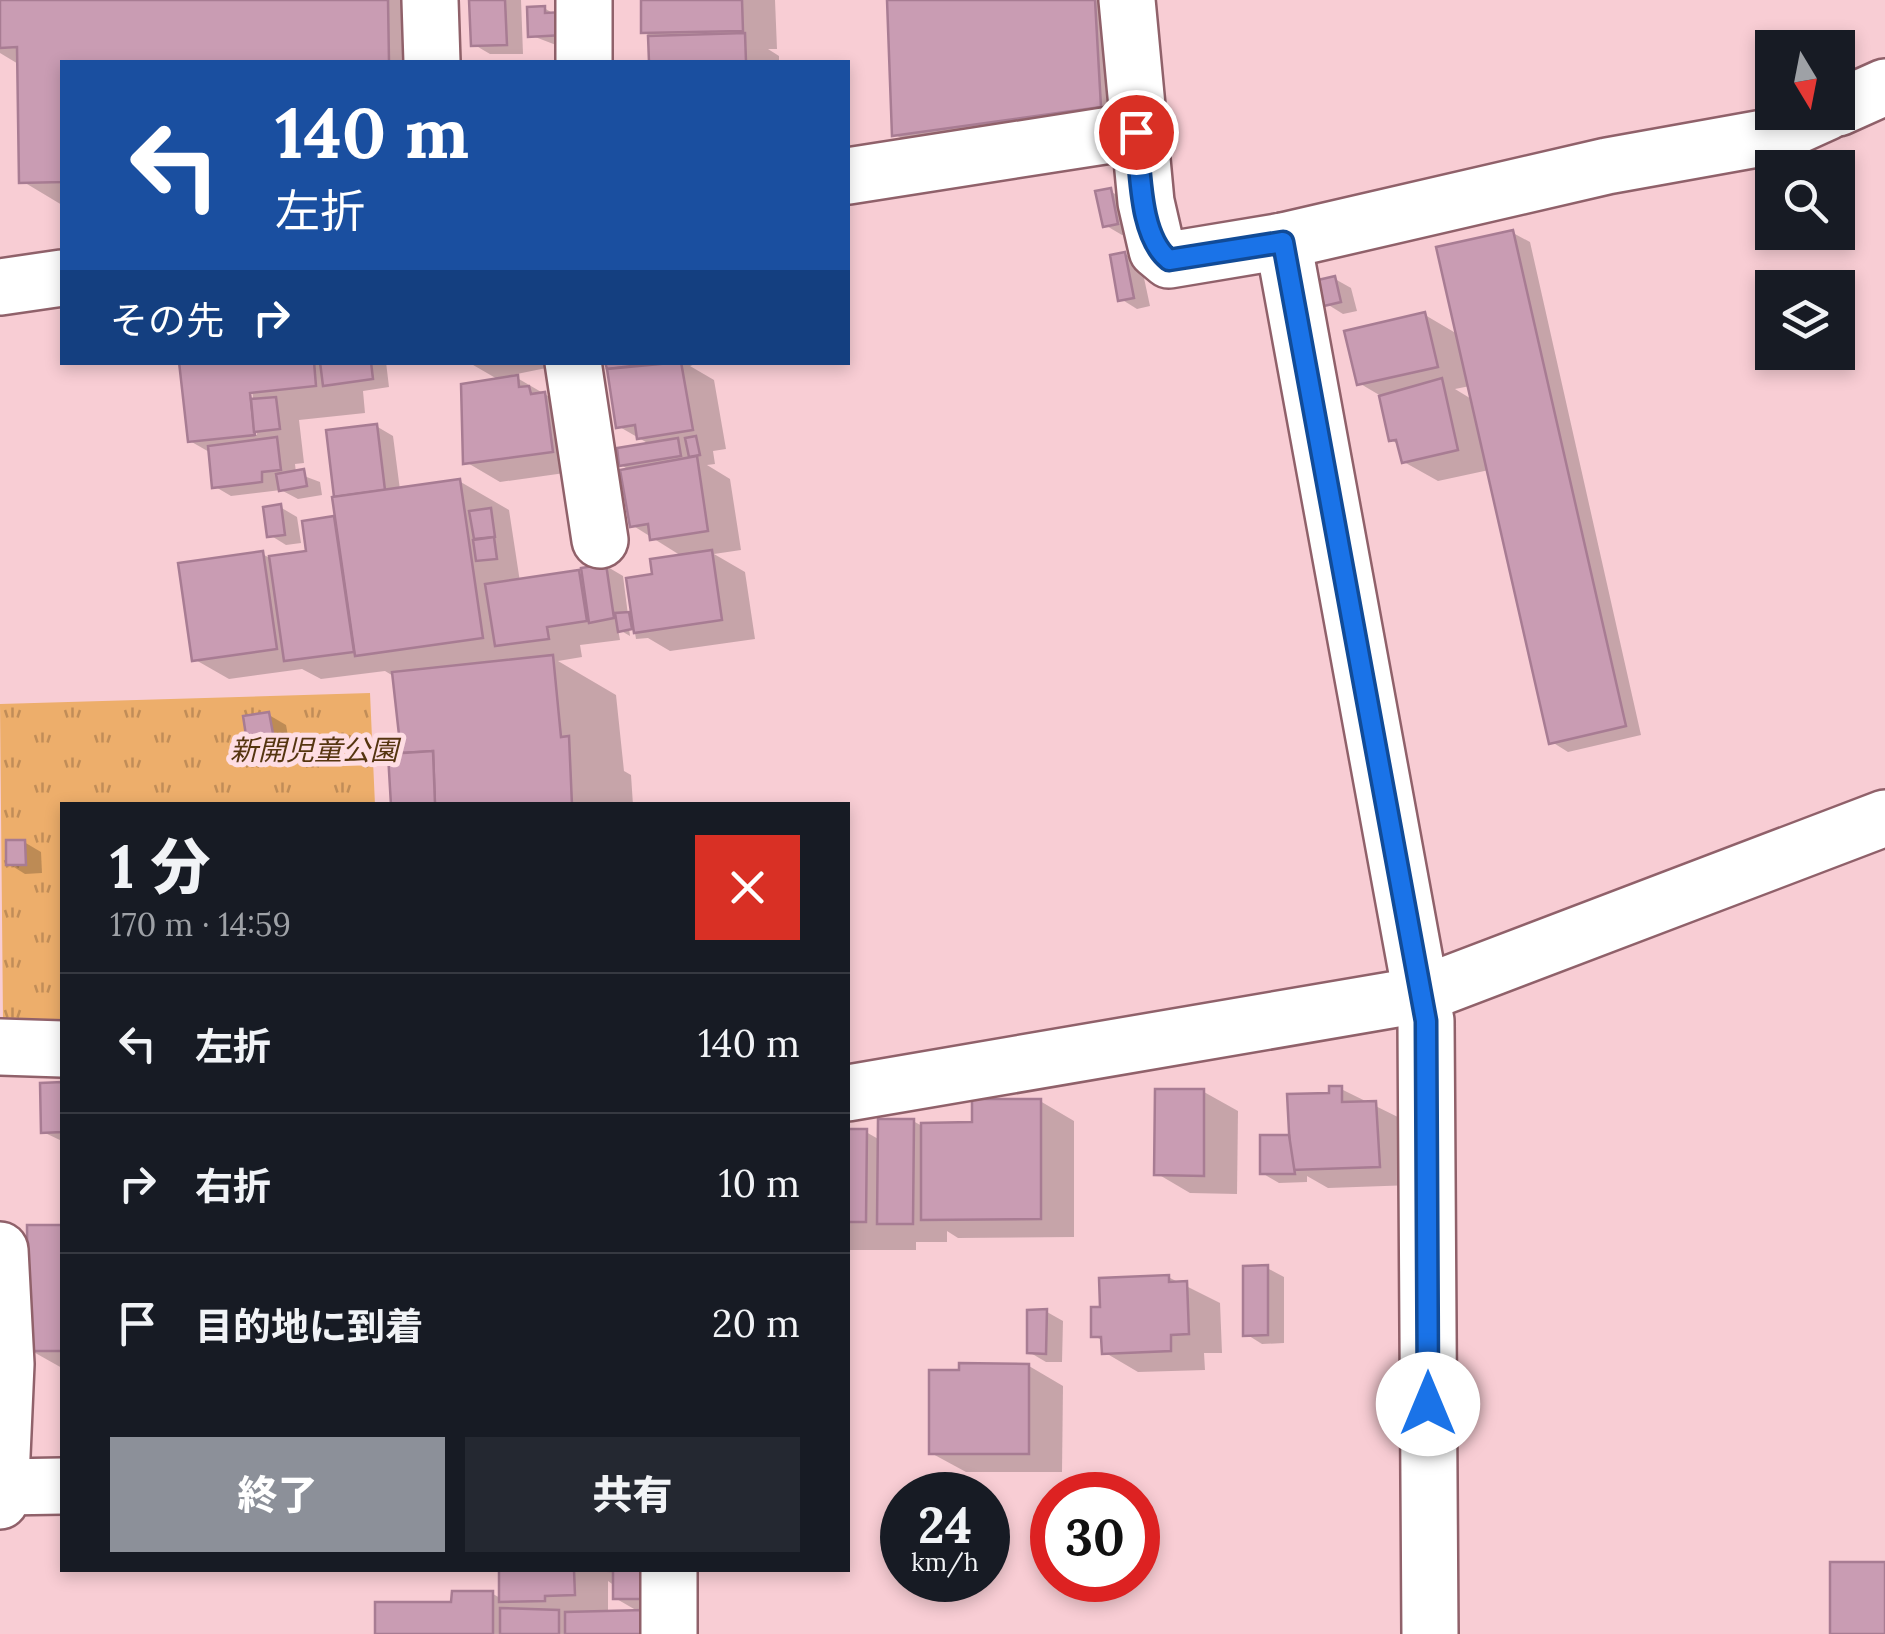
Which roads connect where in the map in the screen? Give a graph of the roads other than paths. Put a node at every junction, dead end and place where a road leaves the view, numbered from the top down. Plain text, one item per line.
1 (430, 0) edge
2 (584, 0) edge
3 (1127, 0) edge
4 (432, 60) edge
5 (584, 60) edge
6 (1885, 87) edge
7 (1855, 100) edge
8 (1788, 130) edge
9 (1136, 132) junction
10 (850, 176) edge
11 (1283, 242) junction
12 (60, 278) edge
13 (0, 287) edge
14 (573, 365) edge
15 (600, 540) dead end
16 (1885, 818) edge
17 (1420, 995) junction
18 (0, 1047) edge
19 (60, 1049) edge
20 (850, 1093) edge
21 (0, 1267) edge
22 (60, 1486) edge
23 (1, 1494) edge
24 (669, 1572) edge
25 (669, 1634) edge
26 (1430, 1634) edge

1 - 4 street
2 - 5 street
3 - 9 street
6 - 7 street
8 - 11 street
9 - 10 street
9 - 11 street
11 - 17 street
12 - 13 street
14 - 15 street
16 - 17 street
17 - 20 street
17 - 26 street
18 - 19 street
21 - 23 street
22 - 23 street
24 - 25 street

